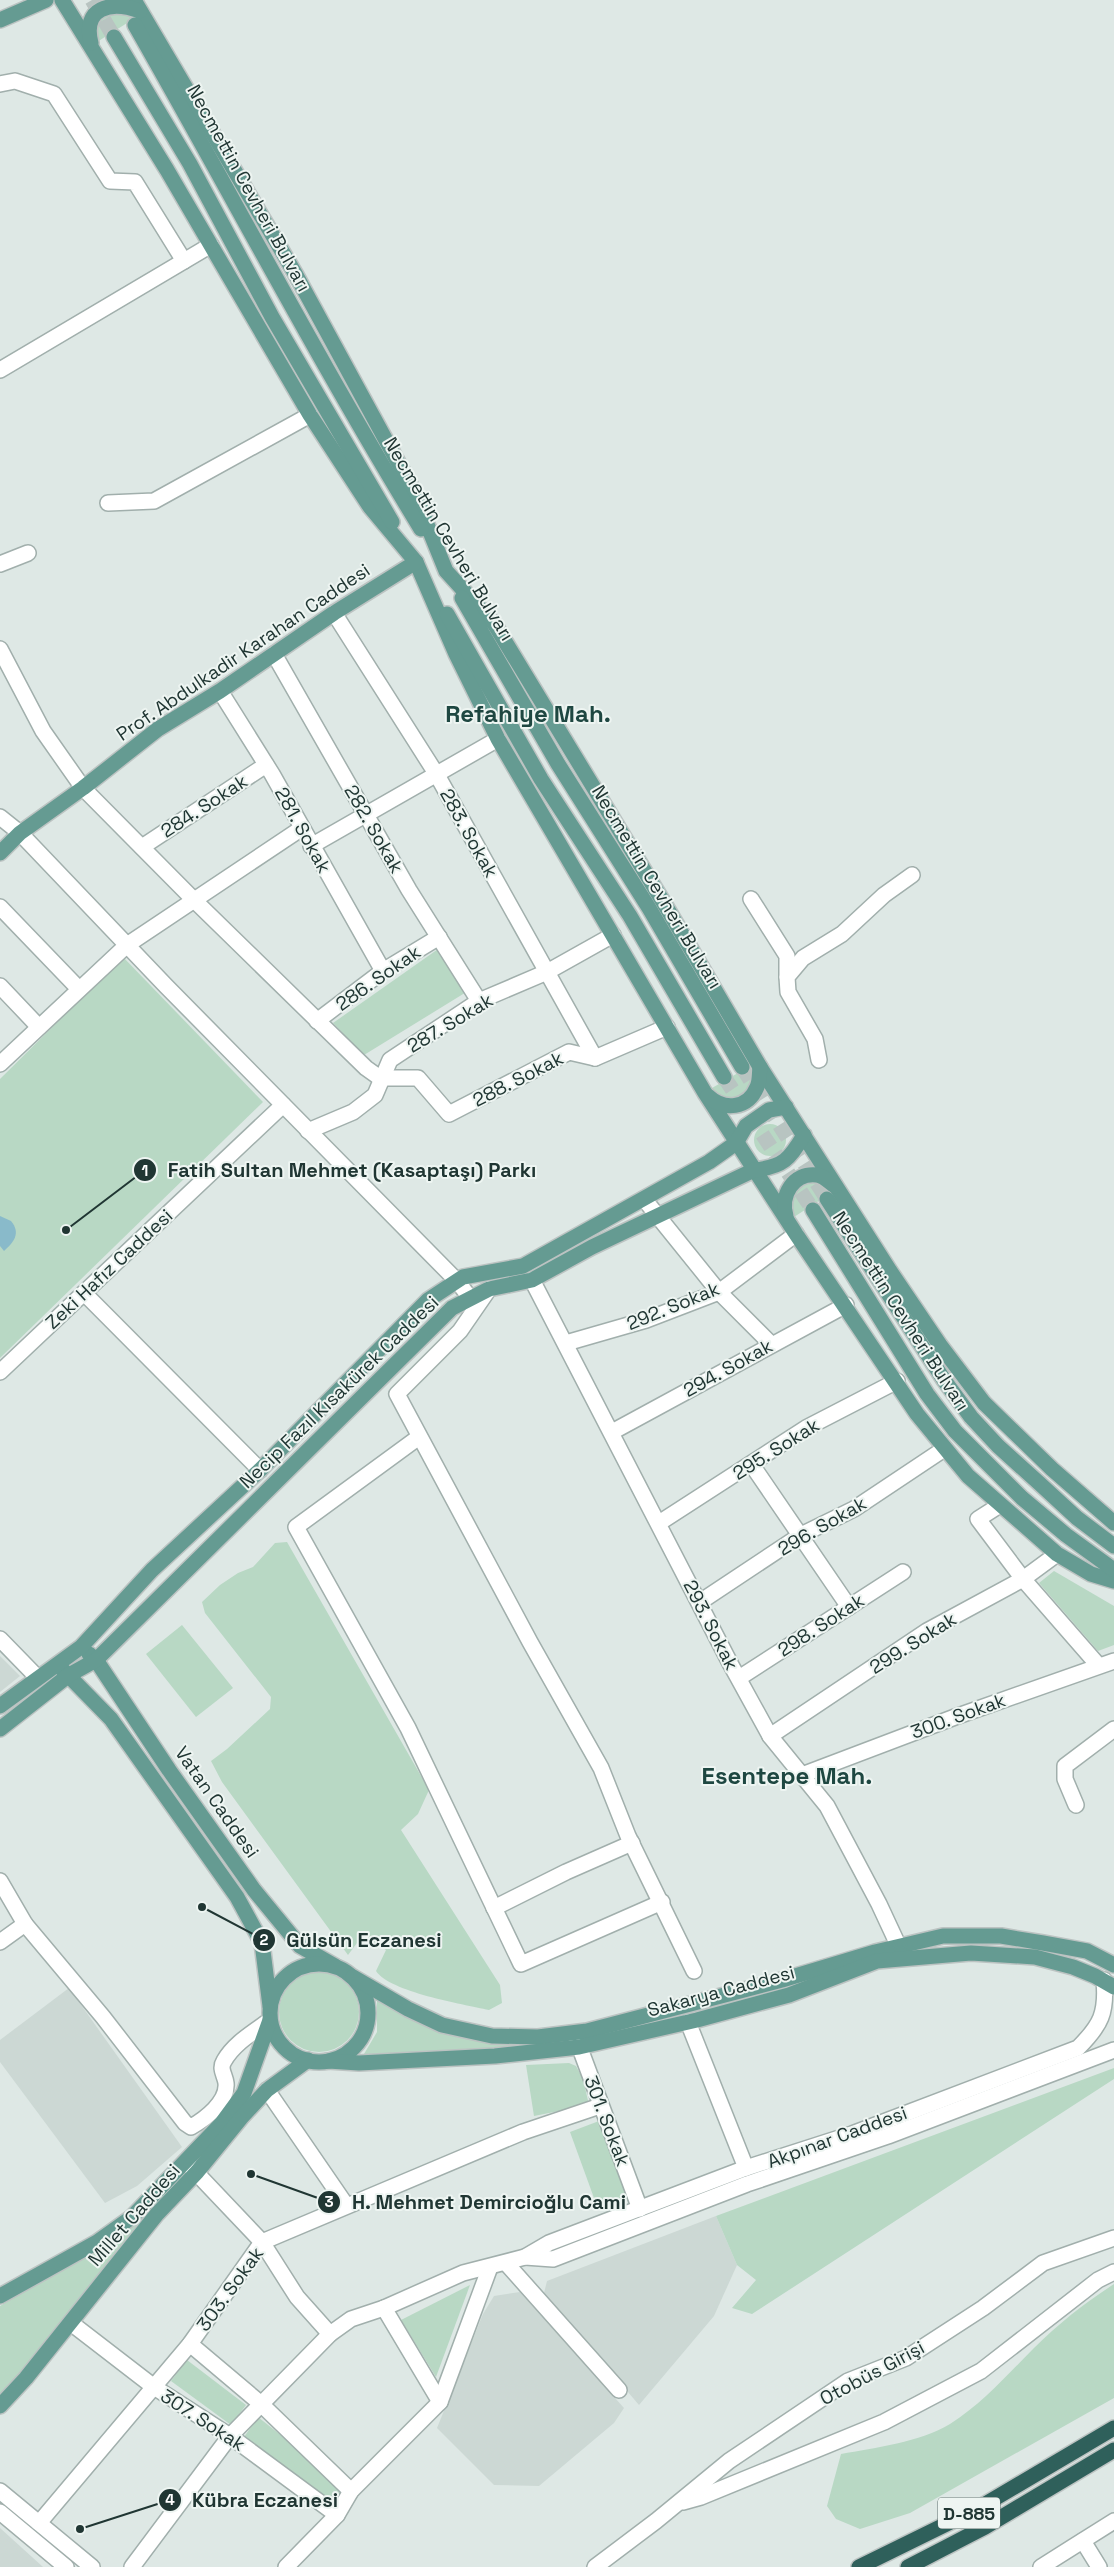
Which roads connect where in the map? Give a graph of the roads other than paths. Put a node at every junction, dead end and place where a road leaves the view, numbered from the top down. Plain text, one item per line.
1 (46, 0) edge
2 (62, 0) edge
3 (134, 0) edge
4 (139, 19) junction
5 (0, 20) edge
6 (114, 37) tunnel mouth
7 (92, 46) junction
8 (0, 84) edge
9 (211, 245) junction
10 (184, 261) junction
11 (0, 370) edge
12 (310, 415) junction
13 (108, 503) dead end
14 (28, 553) dead end
15 (416, 562) junction
16 (0, 564) edge
17 (446, 571) junction
18 (334, 613) junction
19 (0, 648) edge
20 (274, 654) junction
21 (220, 691) junction
22 (498, 739) junction
23 (266, 765) junction
24 (437, 776) junction
25 (83, 788) junction
26 (366, 813) junction
27 (0, 817) edge
28 (302, 828) junction
29 (20, 833) junction
30 (311, 846) junction
31 (142, 847) junction
32 (0, 853) edge
33 (912, 875) dead end
34 (193, 899) junction
35 (751, 899) dead end
36 (0, 907) edge
37 (613, 935) junction
38 (440, 937) junction
39 (127, 945) junction
40 (383, 971) junction
41 (547, 972) junction
42 (787, 977) junction
43 (0, 986) edge
44 (79, 988) junction
45 (479, 1001) junction
46 (317, 1021) junction
47 (39, 1027) junction
48 (668, 1027) junction
49 (594, 1058) junction
50 (819, 1060) dead end
51 (0, 1064) edge
52 (742, 1067) tunnel mouth
53 (760, 1067) junction
54 (724, 1077) tunnel mouth
55 (380, 1078) junction
56 (705, 1093) junction
57 (283, 1105) junction
58 (786, 1107) junction
59 (308, 1131) junction
60 (804, 1135) junction
61 (736, 1143) junction
62 (754, 1170) junction
63 (840, 1190) junction
64 (644, 1199) junction
65 (827, 1199) tunnel mouth
66 (813, 1210) tunnel mouth
67 (658, 1216) junction
68 (792, 1228) junction
69 (457, 1280) junction
70 (532, 1280) junction
71 (489, 1289) junction
72 (718, 1292) junction
73 (84, 1293) junction
74 (471, 1299) junction
75 (846, 1306) junction
76 (566, 1343) junction
77 (771, 1344) junction
78 (0, 1372) edge
79 (897, 1381) junction
80 (612, 1432) junction
81 (419, 1437) junction
82 (944, 1449) junction
83 (752, 1464) junction
84 (260, 1470) junction
85 (1000, 1505) junction
86 (659, 1523) junction
87 (1114, 1523) edge
88 (801, 1535) junction
89 (1114, 1546) edge
90 (1058, 1554) junction
91 (1114, 1570) edge
92 (903, 1572) dead end
93 (1023, 1579) junction
94 (1114, 1581) edge
95 (700, 1602) junction
96 (849, 1607) junction
97 (0, 1639) edge
98 (81, 1647) junction
99 (96, 1660) junction
100 (1114, 1661) edge
101 (1098, 1665) junction
102 (64, 1670) junction
103 (37, 1677) junction
104 (739, 1678) junction
105 (0, 1706) edge
106 (0, 1728) edge
107 (1114, 1729) edge
108 (770, 1736) junction
109 (802, 1775) junction
110 (1076, 1805) dead end
111 (632, 1843) junction
112 (0, 1882) edge
113 (662, 1902) junction
114 (494, 1908) junction
115 (25, 1924) junction
116 (0, 1942) edge
117 (900, 1954) junction
118 (335, 1966) junction
119 (1114, 1966) edge
120 (694, 1971) dead end
121 (353, 1977) junction
122 (1109, 1984) edge
123 (270, 2013) junction
124 (688, 2022) junction
125 (574, 2033) junction
126 (579, 2048) junction
127 (1114, 2050) edge
128 (308, 2060) junction
129 (328, 2061) junction
130 (267, 2090) junction
131 (600, 2106) junction
132 (185, 2161) junction
133 (746, 2168) junction
134 (197, 2172) junction
135 (346, 2205) junction
136 (640, 2209) junction
137 (1114, 2238) edge
138 (262, 2242) junction
139 (525, 2256) junction
140 (506, 2263) junction
141 (490, 2267) junction
142 (1114, 2272) edge
143 (0, 2296) edge
144 (384, 2308) junction
145 (71, 2323) junction
146 (330, 2334) junction
147 (190, 2344) junction
148 (154, 2387) junction
149 (619, 2390) dead end
150 (440, 2402) junction
151 (260, 2403) junction
152 (0, 2406) edge
153 (1114, 2420) edge
154 (1114, 2428) edge
155 (230, 2436) junction
156 (1114, 2450) edge
157 (1075, 2452) junction
158 (1114, 2454) edge
159 (1083, 2469) junction
160 (0, 2491) edge
161 (351, 2491) junction
162 (676, 2504) junction
163 (0, 2512) edge
164 (337, 2515) junction
165 (1114, 2521) edge
166 (39, 2523) junction
167 (1083, 2541) junction
168 (66, 2567) edge
169 (92, 2567) edge
170 (132, 2567) edge
171 (286, 2567) edge
172 (595, 2567) edge
173 (859, 2567) edge
174 (908, 2567) edge
175 (1041, 2567) edge
176 (1098, 2567) edge

1 - 5 main road
2 - 7 main road
3 - 4 main road, Necmettin Cevheri Bulvarı
4 - 7 main road
4 - 17 main road, Necmettin Cevheri Bulvarı
6 - 15 main road, Necmettin Cevheri Bulvarı
7 - 9 main road
8 - 10 street
9 - 10 street
9 - 12 main road
10 - 11 street
12 - 13 street
12 - 15 main road
14 - 16 street
15 - 18 main road, Prof. Abdulkadir Karahan Caddesi
15 - 22 main road
15 - 54 main road, Necmettin Cevheri Bulvarı
17 - 52 main road, Necmettin Cevheri Bulvarı
17 - 53 main road
18 - 20 main road, Prof. Abdulkadir Karahan Caddesi
18 - 24 street, 283. Sokak
19 - 25 street
20 - 21 main road, Prof. Abdulkadir Karahan Caddesi
20 - 26 street, 282. Sokak
21 - 23 street, 281. Sokak
21 - 25 main road, Prof. Abdulkadir Karahan Caddesi
22 - 24 street
22 - 37 main road
23 - 28 street, 281. Sokak
23 - 31 street, 284. Sokak
24 - 26 street
24 - 41 street, 283. Sokak
25 - 29 main road, Prof. Abdulkadir Karahan Caddesi
25 - 31 street
26 - 30 street
26 - 38 street, 282. Sokak
27 - 29 street
28 - 30 street, 281. Sokak
28 - 34 street
29 - 32 main road, Prof. Abdulkadir Karahan Caddesi
29 - 39 street
30 - 40 street, 281. Sokak
31 - 34 street
33 - 42 street
34 - 39 street
34 - 46 street
35 - 42 street
36 - 44 street
37 - 41 street, 287. Sokak
37 - 48 main road
38 - 40 street, 286. Sokak
38 - 45 street, 282. Sokak
39 - 44 street
39 - 57 street
40 - 46 street, 286. Sokak
41 - 45 street, 287. Sokak
41 - 49 street, 283. Sokak
42 - 50 street
43 - 47 street
44 - 47 street
45 - 55 street, 287. Sokak
46 - 55 street
47 - 51 street
48 - 49 street
48 - 56 main road
49 - 55 street, 288. Sokak
53 - 56 main road
53 - 58 main road
55 - 59 street, 287. Sokak
56 - 61 main road
57 - 59 street
57 - 73 street, Zeki Hafız Caddesi
58 - 60 main road
58 - 61 main road, Necip Fazıl Kısakürek Caddesi
59 - 69 street
60 - 62 main road, Necip Fazıl Kısakürek Caddesi
60 - 63 main road
61 - 62 main road
61 - 64 main road, Necip Fazıl Kısakürek Caddesi
62 - 67 main road, Necip Fazıl Kısakürek Caddesi
62 - 68 main road
63 - 68 main road
63 - 87 main road
64 - 67 street
64 - 69 main road, Necip Fazıl Kısakürek Caddesi
65 - 89 main road, Necmettin Cevheri Bulvarı
66 - 91 main road, Necmettin Cevheri Bulvarı
67 - 70 main road, Necip Fazıl Kısakürek Caddesi
67 - 72 street
68 - 72 street, 292. Sokak
68 - 75 main road
69 - 74 street
69 - 84 main road, Necip Fazıl Kısakürek Caddesi
70 - 71 main road, Necip Fazıl Kısakürek Caddesi
70 - 76 street, 293. Sokak
71 - 74 main road, Necip Fazıl Kısakürek Caddesi
71 - 81 street
72 - 76 street, 292. Sokak
72 - 77 street
73 - 78 street, Zeki Hafız Caddesi
73 - 84 street
74 - 99 main road, Necip Fazıl Kısakürek Caddesi
75 - 77 street, 294. Sokak
75 - 79 main road
76 - 80 street, 293. Sokak
77 - 80 street, 294. Sokak
79 - 82 main road
79 - 83 street, 295. Sokak
80 - 86 street, 293. Sokak
81 - 111 street
81 - 114 street
82 - 85 main road
82 - 88 street, 296. Sokak
83 - 86 street, 295. Sokak
83 - 88 street
84 - 98 main road, Necip Fazıl Kısakürek Caddesi
85 - 90 main road
85 - 93 street
86 - 95 street, 293. Sokak
88 - 95 street, 296. Sokak
88 - 96 street
90 - 93 street, 299. Sokak
90 - 94 main road
92 - 96 street, 298. Sokak
93 - 101 street
93 - 108 street, 299. Sokak
95 - 104 street, 293. Sokak
96 - 104 street, 298. Sokak
97 - 103 street
98 - 99 main road, Vatan Caddesi
98 - 102 main road, Necip Fazıl Kısakürek Caddesi
99 - 102 main road, Necip Fazıl Kısakürek Caddesi
99 - 118 main road, Vatan Caddesi
100 - 101 street, 300. Sokak
101 - 109 street, 300. Sokak
102 - 103 main road, Necip Fazıl Kısakürek Caddesi
102 - 106 main road, Necip Fazıl Kısakürek Caddesi
102 - 123 main road, Vatan Caddesi
103 - 105 main road, Necip Fazıl Kısakürek Caddesi
104 - 108 street, 293. Sokak
107 - 110 street
108 - 109 street, 293. Sokak
109 - 117 street, 293. Sokak
111 - 113 street
111 - 114 street
112 - 115 street
113 - 114 street
113 - 120 street
115 - 116 street
115 - 123 street
117 - 119 main road, Sakarya Caddesi
117 - 122 main road, Sakarya Caddesi
117 - 124 main road, Sakarya Caddesi
117 - 125 main road, Sakarya Caddesi
118 - 121 main road
118 - 123 main road
121 - 125 main road, Sakarya Caddesi
121 - 129 main road
122 - 133 street, Akpınar Caddesi
123 - 128 main road
123 - 132 main road, Millet Caddesi
124 - 126 main road, Sakarya Caddesi
124 - 133 street
125 - 126 street, 301. Sokak
126 - 129 main road, Sakarya Caddesi
126 - 131 street, 301. Sokak
127 - 139 street, Akpınar Caddesi
128 - 129 main road
128 - 130 main road, Millet Caddesi
130 - 134 main road, Millet Caddesi
130 - 135 street
131 - 135 street, 303. Sokak
131 - 136 street, 301. Sokak
132 - 134 street
132 - 143 main road, Millet Caddesi
133 - 136 street, Akpınar Caddesi
134 - 138 street
134 - 145 main road, Millet Caddesi
135 - 138 street, 303. Sokak
136 - 139 street, Akpınar Caddesi
137 - 162 street, Otobüs Girişi
138 - 146 street
138 - 147 street, 303. Sokak
139 - 140 street, Akpınar Caddesi
140 - 141 street, Akpınar Caddesi
140 - 149 street
141 - 144 street, Akpınar Caddesi
141 - 150 street
142 - 162 street
144 - 146 street, Akpınar Caddesi
144 - 150 street
145 - 148 street, 307. Sokak
145 - 152 main road, Millet Caddesi
146 - 151 street, Akpınar Caddesi
147 - 148 street, 303. Sokak
147 - 151 street
148 - 155 street, 307. Sokak
148 - 166 street, 303. Sokak
150 - 161 street
151 - 155 street, Akpınar Caddesi
151 - 161 street
153 - 157 highway, D-885
154 - 157 highway
155 - 164 street, 307. Sokak
155 - 170 street, Akpınar Caddesi
156 - 159 highway
157 - 173 highway, D-885
158 - 159 highway, D-885
159 - 174 highway, D-885
160 - 166 street
161 - 164 street
162 - 172 street, Otobüs Girişi
163 - 168 street
164 - 171 street
165 - 167 street
166 - 169 street
167 - 175 street
167 - 176 street

